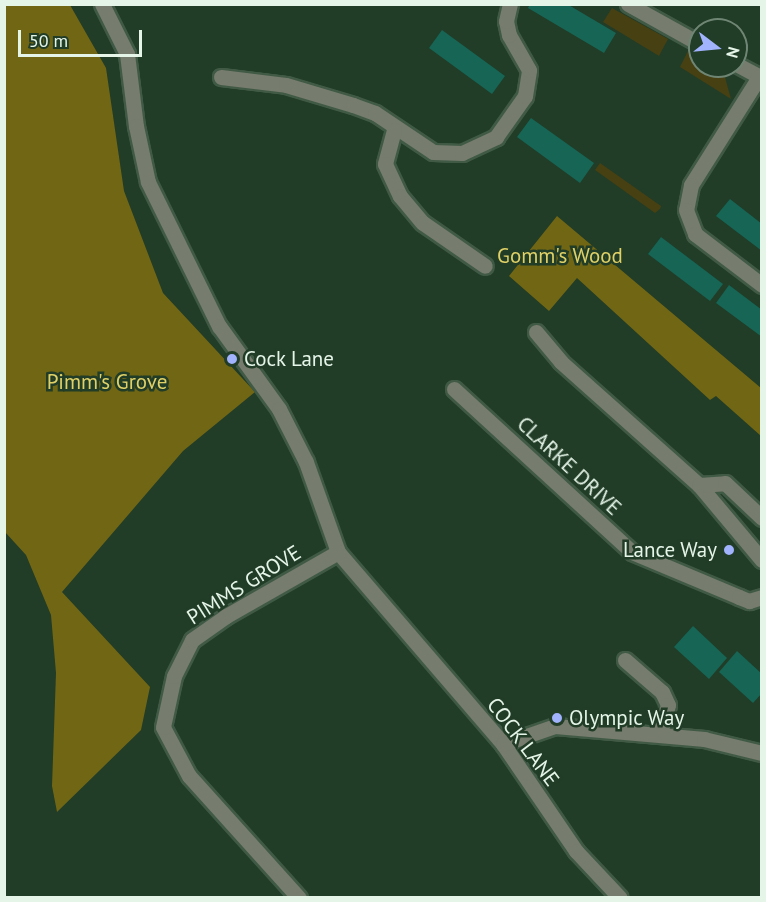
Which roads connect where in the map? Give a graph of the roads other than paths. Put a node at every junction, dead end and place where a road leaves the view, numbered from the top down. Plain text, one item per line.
1 (102, 4) edge
2 (510, 4) edge
3 (628, 4) edge
4 (688, 37) edge
5 (221, 77) dead end
6 (760, 78) edge
7 (394, 130) junction
8 (485, 266) dead end
9 (762, 285) edge
10 (536, 332) dead end
11 (454, 389) dead end
12 (699, 485) junction
13 (762, 518) edge
14 (338, 552) junction
15 (762, 560) edge
16 (762, 597) edge
17 (625, 660) dead end
18 (660, 733) junction
19 (503, 744) junction
20 (762, 753) edge
21 (299, 897) edge
22 (620, 897) edge

1 - 14 street, COCK LANE
2 - 7 street
3 - 4 street
5 - 7 street
6 - 9 street
7 - 8 street
10 - 12 street
11 - 16 street, CLARKE DRIVE
12 - 13 street
12 - 15 street
14 - 19 street, COCK LANE
14 - 21 street, PIMMS GROVE
17 - 18 street
18 - 19 street
18 - 20 street
19 - 22 street, COCK LANE

